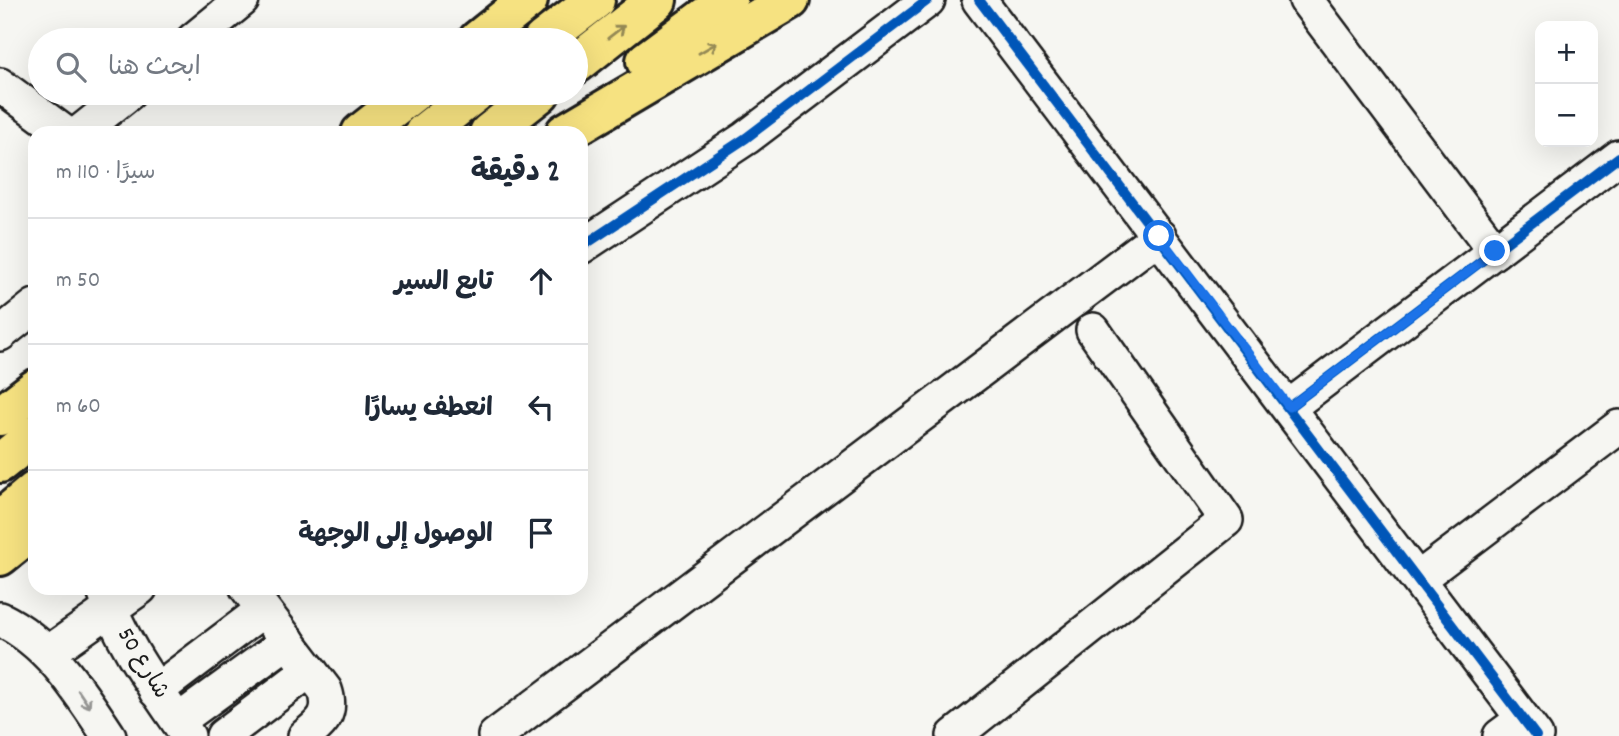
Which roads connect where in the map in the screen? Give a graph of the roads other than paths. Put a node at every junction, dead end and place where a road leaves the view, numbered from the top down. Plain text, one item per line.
1 (242, 0) edge
2 (528, 0) edge
3 (595, 0) edge
4 (657, 0) edge
5 (728, 0) edge
6 (790, 0) edge
7 (929, 0) edge
8 (979, 0) edge
9 (1306, 0) edge
10 (208, 28) edge
11 (493, 28) edge
12 (559, 28) edge
13 (588, 55) edge
14 (2, 88) edge
15 (114, 105) edge
16 (397, 105) edge
17 (460, 105) edge
18 (525, 105) edge
19 (55, 126) edge
20 (88, 126) edge
21 (370, 126) edge
22 (433, 126) edge
23 (498, 126) edge
24 (562, 126) edge
25 (577, 126) edge
26 (1619, 157) edge
27 (1159, 236) junction
28 (588, 242) edge
29 (1495, 251) junction
30 (28, 312) edge
31 (1093, 330) dead end
32 (0, 334) edge
33 (28, 394) edge
34 (1289, 407) junction
35 (0, 416) edge
36 (1618, 430) edge
37 (28, 441) edge
38 (0, 463) edge
39 (28, 497) edge
40 (0, 520) edge
41 (28, 534) edge
42 (0, 556) edge
43 (1418, 579) junction
44 (106, 598) edge
45 (255, 599) edge
46 (0, 619) edge
47 (288, 641) junction
48 (48, 653) junction
49 (310, 670) junction
50 (156, 691) junction
51 (183, 729) edge
52 (1520, 730) edge
53 (109, 736) edge
54 (223, 736) edge
55 (305, 736) edge
56 (495, 736) edge
57 (954, 736) edge

1 - 10 street
2 - 11 main road
3 - 12 main road
13 -> 4 main road
5 - 24 main road
25 -> 6 main road
7 - 28 street
8 - 27 street
9 - 29 street
14 - 19 street
15 - 20 street
16 - 21 main road
17 - 22 main road
18 - 23 main road
26 - 29 street
27 - 34 street
27 - 56 street
29 - 34 street
30 - 32 street
31 - 57 street
33 - 35 main road
34 - 43 street
36 - 43 street
37 - 38 main road
39 - 40 main road
41 - 42 main road
43 - 52 street
44 - 48 street
44 - 50 street, شارع 50
45 - 47 street
45 - 50 street
46 - 48 street
47 - 49 street
47 - 51 street
48 -> 53 street
49 - 54 street
49 - 55 street
50 - 51 street, شارع 50

